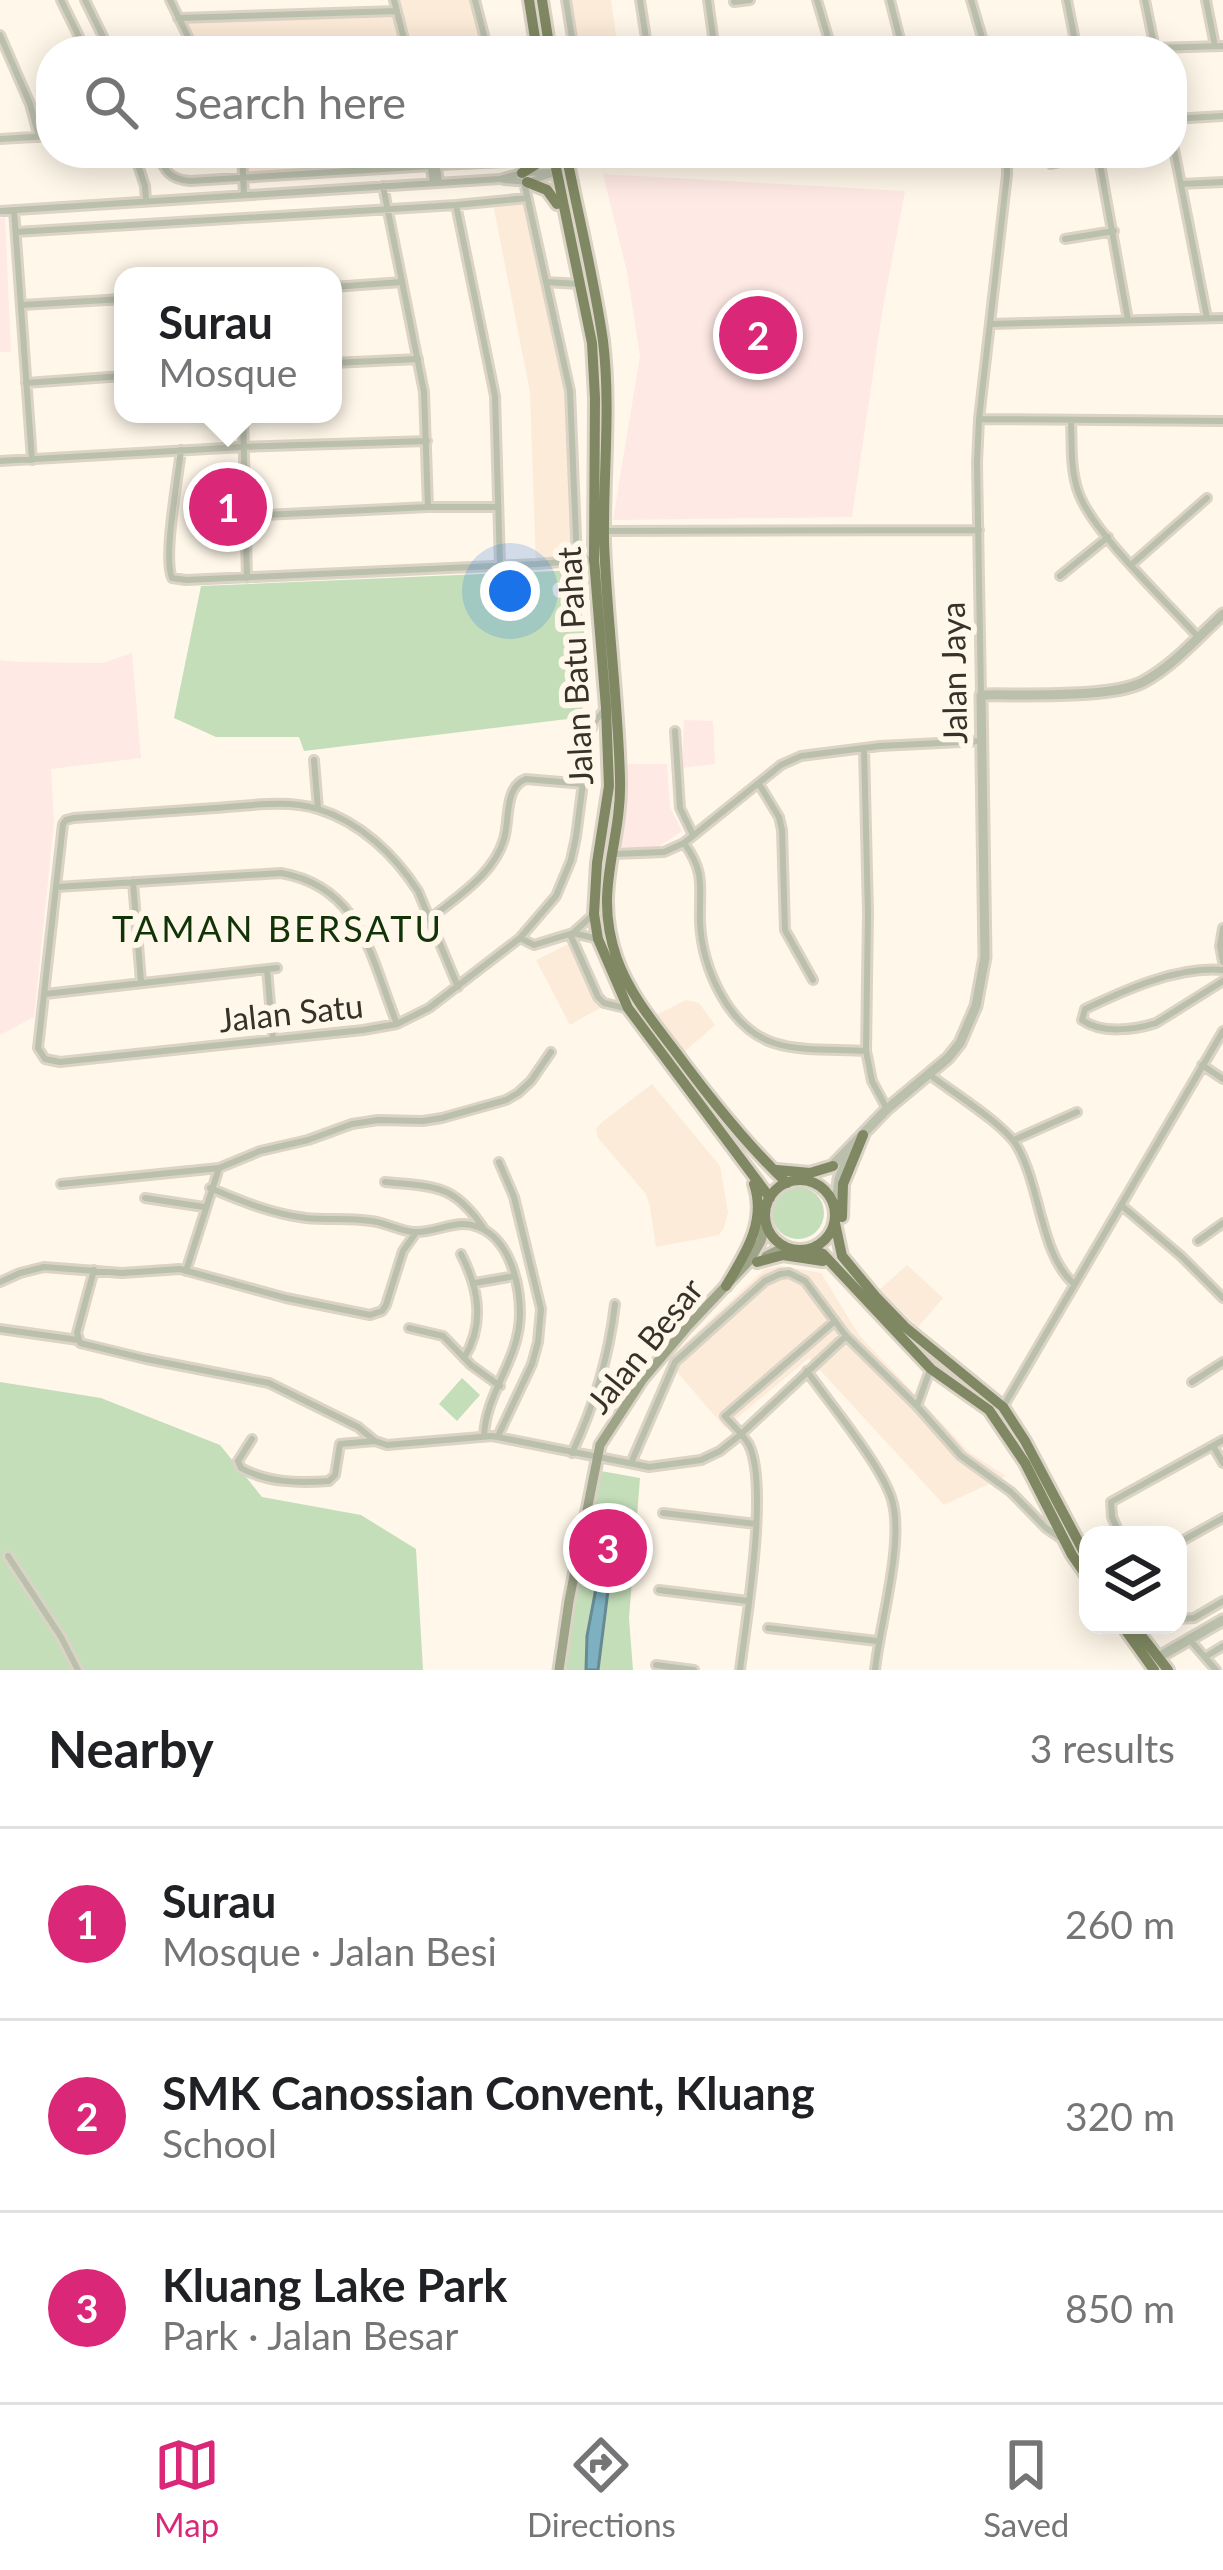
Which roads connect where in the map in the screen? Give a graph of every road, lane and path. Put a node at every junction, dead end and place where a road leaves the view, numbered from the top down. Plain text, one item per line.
1 (61, 0) edge
2 (86, 0) edge
3 (170, 0) edge
4 (304, 0) edge
5 (394, 0) edge
6 (475, 0) edge
7 (529, 0) edge
8 (542, 0) edge
9 (566, 0) edge
10 (640, 0) edge
11 (708, 0) edge
12 (750, 0) edge
13 (817, 0) edge
14 (890, 0) edge
15 (971, 0) edge
16 (1067, 0) edge
17 (1145, 0) edge
18 (1206, 0) edge
19 (734, 2) edge
20 (397, 11) junction
21 (308, 14) junction
22 (178, 18) junction
23 (0, 35) edge
24 (79, 36) edge
25 (103, 36) edge
26 (187, 36) edge
27 (403, 36) edge
28 (484, 36) edge
29 (535, 36) edge
30 (548, 36) edge
31 (572, 36) edge
32 (646, 36) edge
33 (714, 36) edge
34 (828, 36) edge
35 (900, 36) edge
36 (982, 36) edge
37 (1075, 36) edge
38 (1152, 36) edge
39 (1219, 46) edge
40 (1187, 48) edge
41 (1223, 116) edge
42 (1187, 117) edge
43 (36, 126) edge
44 (36, 137) edge
45 (0, 139) edge
46 (139, 168) edge
47 (163, 168) edge
48 (243, 168) edge
49 (386, 168) edge
50 (434, 168) edge
51 (534, 168) edge
52 (555, 168) edge
53 (557, 168) edge
54 (568, 168) edge
55 (1007, 168) edge
56 (1101, 168) edge
57 (1178, 168) edge
58 (555, 172) junction
59 (244, 177) junction
60 (524, 179) junction
61 (1223, 182) edge
62 (436, 183) junction
63 (1181, 184) junction
64 (382, 186) junction
65 (574, 192) junction
66 (244, 195) junction
67 (527, 198) junction
68 (146, 202) junction
69 (456, 205) junction
70 (386, 208) junction
71 (14, 210) junction
72 (0, 211) edge
73 (564, 218) junction
74 (1114, 231) junction
75 (16, 232) junction
76 (1065, 239) dead end
77 (402, 282) junction
78 (546, 282) junction
79 (579, 284) junction
80 (342, 285) edge
81 (114, 300) edge
82 (22, 305) junction
83 (1207, 318) junction
84 (1223, 318) edge
85 (1128, 320) junction
86 (991, 324) junction
87 (418, 358) junction
88 (342, 362) edge
89 (114, 377) edge
90 (26, 383) junction
91 (979, 419) junction
92 (1071, 420) junction
93 (1223, 421) edge
94 (243, 423) edge
95 (427, 441) junction
96 (242, 447) junction
97 (181, 450) junction
98 (32, 460) junction
99 (0, 461) edge
100 (1207, 498) dead end
101 (428, 507) junction
102 (497, 507) junction
103 (244, 516) junction
104 (979, 530) junction
105 (604, 531) junction
106 (1108, 537) junction
107 (594, 559) junction
108 (577, 561) junction
109 (1132, 564) junction
110 (500, 565) junction
111 (1060, 577) dead end
112 (247, 578) junction
113 (1223, 614) edge
114 (1198, 637) junction
115 (981, 695) junction
116 (606, 708) junction
117 (675, 731) dead end
118 (981, 741) junction
119 (864, 748) junction
120 (314, 760) dead end
121 (584, 784) junction
122 (759, 784) junction
123 (318, 809) junction
124 (693, 835) junction
125 (684, 842) junction
126 (610, 854) junction
127 (133, 882) junction
128 (57, 887) junction
129 (594, 914) junction
130 (430, 919) junction
131 (1223, 928) edge
132 (572, 934) junction
133 (520, 938) junction
134 (598, 939) junction
135 (1223, 966) edge
136 (277, 968) dead end
137 (267, 969) junction
138 (813, 980) dead end
139 (1223, 981) edge
140 (141, 982) junction
141 (458, 987) junction
142 (45, 994) junction
143 (628, 1008) junction
144 (397, 1024) junction
145 (1223, 1031) edge
146 (273, 1040) junction
147 (866, 1051) junction
148 (551, 1052) dead end
149 (1202, 1065) junction
150 (930, 1075) junction
151 (1223, 1079) edge
152 (887, 1109) junction
153 (1077, 1112) dead end
154 (859, 1139) junction
155 (1014, 1140) junction
156 (760, 1157) junction
157 (742, 1160) junction
158 (499, 1162) dead end
159 (832, 1166) junction
160 (218, 1168) junction
161 (804, 1180) junction
162 (386, 1182) dead end
163 (787, 1183) junction
164 (61, 1184) dead end
165 (210, 1188) junction
166 (145, 1198) dead end
167 (770, 1198) junction
168 (1121, 1205) junction
169 (204, 1207) junction
170 (835, 1217) junction
171 (766, 1223) junction
172 (1223, 1223) edge
173 (416, 1232) junction
174 (487, 1232) junction
175 (1198, 1241) dead end
176 (784, 1246) junction
177 (810, 1249) junction
178 (461, 1254) dead end
179 (757, 1262) junction
180 (832, 1264) junction
181 (94, 1270) junction
182 (186, 1271) junction
183 (741, 1272) junction
184 (515, 1276) junction
185 (852, 1278) junction
186 (0, 1282) edge
187 (475, 1283) junction
188 (1074, 1284) junction
189 (726, 1286) junction
190 (1223, 1298) edge
191 (615, 1304) dead end
192 (835, 1321) junction
193 (409, 1328) dead end
194 (0, 1329) edge
195 (846, 1336) junction
196 (78, 1340) junction
197 (464, 1358) junction
198 (1223, 1362) edge
199 (931, 1369) junction
200 (807, 1371) junction
201 (1192, 1382) dead end
202 (500, 1386) junction
203 (917, 1406) junction
204 (1003, 1407) junction
205 (740, 1435) junction
206 (484, 1436) junction
207 (498, 1436) junction
208 (252, 1438) dead end
209 (1223, 1440) edge
210 (374, 1441) junction
211 (1213, 1446) junction
212 (572, 1453) junction
213 (596, 1456) junction
214 (631, 1463) junction
215 (1223, 1463) edge
216 (663, 1513) dead end
217 (1223, 1518) edge
218 (756, 1523) junction
219 (1116, 1526) edge
220 (1187, 1538) edge
221 (1064, 1540) junction
222 (1079, 1543) edge
223 (8, 1556) dead end
224 (1079, 1563) edge
225 (659, 1590) dead end
226 (748, 1601) junction
227 (1223, 1601) edge
228 (1223, 1619) edge
229 (1187, 1620) edge
230 (768, 1628) dead end
231 (1130, 1634) edge
232 (1139, 1634) edge
233 (1190, 1639) junction
234 (878, 1641) junction
235 (1223, 1646) edge
236 (1205, 1657) junction
237 (1157, 1664) edge
238 (656, 1665) dead end
239 (78, 1670) edge
240 (559, 1670) edge
241 (694, 1670) edge
242 (740, 1670) edge
243 (875, 1670) edge
244 (1170, 1670) edge
245 (1216, 1670) edge

1 - 24 street
2 - 25 street
3 - 22 street
4 - 21 street
5 - 20 street
6 - 28 street
7 - 29 highway
8 - 30 highway
9 - 31 street
10 - 32 street
11 - 33 street
12 - 19 street
13 - 34 street
14 - 35 street
15 - 36 street
16 - 37 street
17 - 38 street
18 - 39 street
20 - 21 street
20 - 27 street
21 - 22 street
22 - 26 street
23 - 43 street
39 - 40 street
41 - 42 street
44 - 45 street
46 - 68 street
47 - 59 street
48 - 59 street
49 - 59 street
50 - 62 street
51 - 60 highway
52 - 58 highway, Jalan Batu Pahat
53 - 58 highway
54 - 65 highway, Jalan Batu Pahat
55 - 86 street, Jalan Jaya
56 - 74 street
57 - 63 street
58 - 60 street
58 - 65 highway
58 - 73 highway, Jalan Batu Pahat
59 - 66 street
60 - 62 street
60 - 67 street
60 - 73 highway
61 - 63 street
62 - 64 street
63 - 83 street
64 - 66 street
64 - 70 street
65 - 105 highway, Jalan Batu Pahat
66 - 68 street
67 - 69 street
67 - 78 street
68 - 71 street
69 - 70 street
69 - 102 street
70 - 75 street
70 - 77 street
71 - 72 street
71 - 75 street
73 - 79 highway, Jalan Batu Pahat
74 - 76 street
74 - 85 street
75 - 82 street
77 - 80 street
77 - 87 street
78 - 79 street
78 - 108 street
79 - 107 highway, Jalan Batu Pahat
81 - 82 street
82 - 90 street
83 - 84 street
83 - 85 street
85 - 86 street
86 - 91 street, Jalan Jaya
87 - 88 street
87 - 95 street
89 - 90 street
90 - 98 street
91 - 92 street
91 - 104 street, Jalan Jaya
92 - 93 street
92 - 106 street
94 - 96 street
95 - 96 street
95 - 101 street
96 - 97 street
96 - 103 street
97 - 98 street
97 - 112 street
98 - 99 street
100 - 109 street
101 - 102 street
101 - 103 street
102 - 110 street
103 - 112 street
104 - 105 street
104 - 115 street, Jalan Jaya
105 - 126 highway, Jalan Batu Pahat
106 - 109 street
106 - 111 street
107 - 108 street
107 - 116 highway, Jalan Batu Pahat
108 - 110 street
109 - 114 street
110 - 112 street
113 - 114 street
114 - 115 street
115 - 118 street, Jalan Jaya
116 - 121 street, Jalan Satu
116 - 129 highway, Jalan Batu Pahat
117 - 124 street
118 - 119 street
118 - 150 street, Jalan Jaya
119 - 122 street
119 - 147 street
120 - 123 street
121 - 130 street
121 - 133 street, Jalan Satu
122 - 124 street
122 - 138 street
123 - 128 street, Jalan Satu
123 - 130 street
124 - 125 street
125 - 126 street
125 - 147 street
126 - 156 highway, Jalan Batu Pahat
127 - 128 street
127 - 140 street
127 - 144 street
128 - 142 street, Jalan Satu
129 - 132 street
129 - 134 highway, Jalan Batu Pahat
130 - 141 street
131 - 135 street
132 - 133 street
132 - 134 street
132 - 143 street
133 - 141 street, Jalan Satu
134 - 143 highway, Jalan Batu Pahat
135 - 139 street
136 - 137 street
137 - 140 street
137 - 146 street
140 - 142 street
141 - 144 street, Jalan Satu
142 - 146 street, Jalan Satu
143 - 157 highway, Jalan Batu Pahat
144 - 146 street, Jalan Satu
145 - 149 street
147 - 152 street
148 - 160 street
149 - 151 street
149 - 168 street
150 - 152 street, Jalan Jaya
150 - 155 street
152 - 154 street, Jalan Jaya
153 - 155 street
154 - 159 street, Jalan Jaya
154 - 170 street, Jalan Jaya
154 - 185 highway
155 - 188 street
156 - 159 highway
156 - 163 highway, Jalan Batu Pahat
157 - 167 highway, Jalan Batu Pahat
157 - 189 highway
158 - 207 street
159 - 161 street, Jalan Jaya
160 - 164 street
160 - 165 street
161 - 163 highway
161 - 170 highway
162 - 174 street
163 - 167 highway
165 - 169 street
165 - 173 street
166 - 169 street
167 - 171 highway
168 - 188 street
168 - 190 street
169 - 182 street
170 - 177 highway
170 - 185 highway
171 - 176 highway
171 - 183 main road, Jalan Besar
172 - 175 street
173 - 174 street
173 - 182 street
174 - 184 street
176 - 177 highway
176 - 179 main road, Jalan Besar
177 - 180 highway
178 - 187 street
179 - 180 highway
179 - 183 main road, Jalan Besar
180 - 185 highway
181 - 182 street
181 - 186 street
181 - 196 street
183 - 189 main road, Jalan Besar
184 - 187 street
184 - 202 street
185 - 199 highway
185 - 204 highway
187 - 197 street
188 - 204 street
189 - 213 main road, Jalan Besar
191 - 212 street
192 - 195 street
192 - 205 street
192 - 214 street
193 - 197 street
194 - 196 street
195 - 200 street
195 - 203 street
196 - 210 street
197 - 202 street
198 - 201 street
199 - 203 street
199 - 221 highway
200 - 205 street
200 - 234 street
202 - 206 street
203 - 221 street
204 - 222 highway
205 - 214 street
205 - 218 street
206 - 207 street
206 - 210 street
207 - 212 street
208 - 210 street
209 - 211 street
211 - 215 street
211 - 219 street
212 - 213 street
213 - 214 street
213 - 240 main road, Jalan Besar
216 - 218 street
217 - 220 street
218 - 226 street
221 - 224 highway
223 - 239 street
225 - 226 street
226 - 242 street
227 - 229 street
228 - 233 street
230 - 234 street
231 - 237 highway
232 - 237 highway
233 - 236 street
233 - 237 street
233 - 244 street
234 - 243 street
235 - 236 street
236 - 245 street
237 - 244 highway
238 - 241 street

